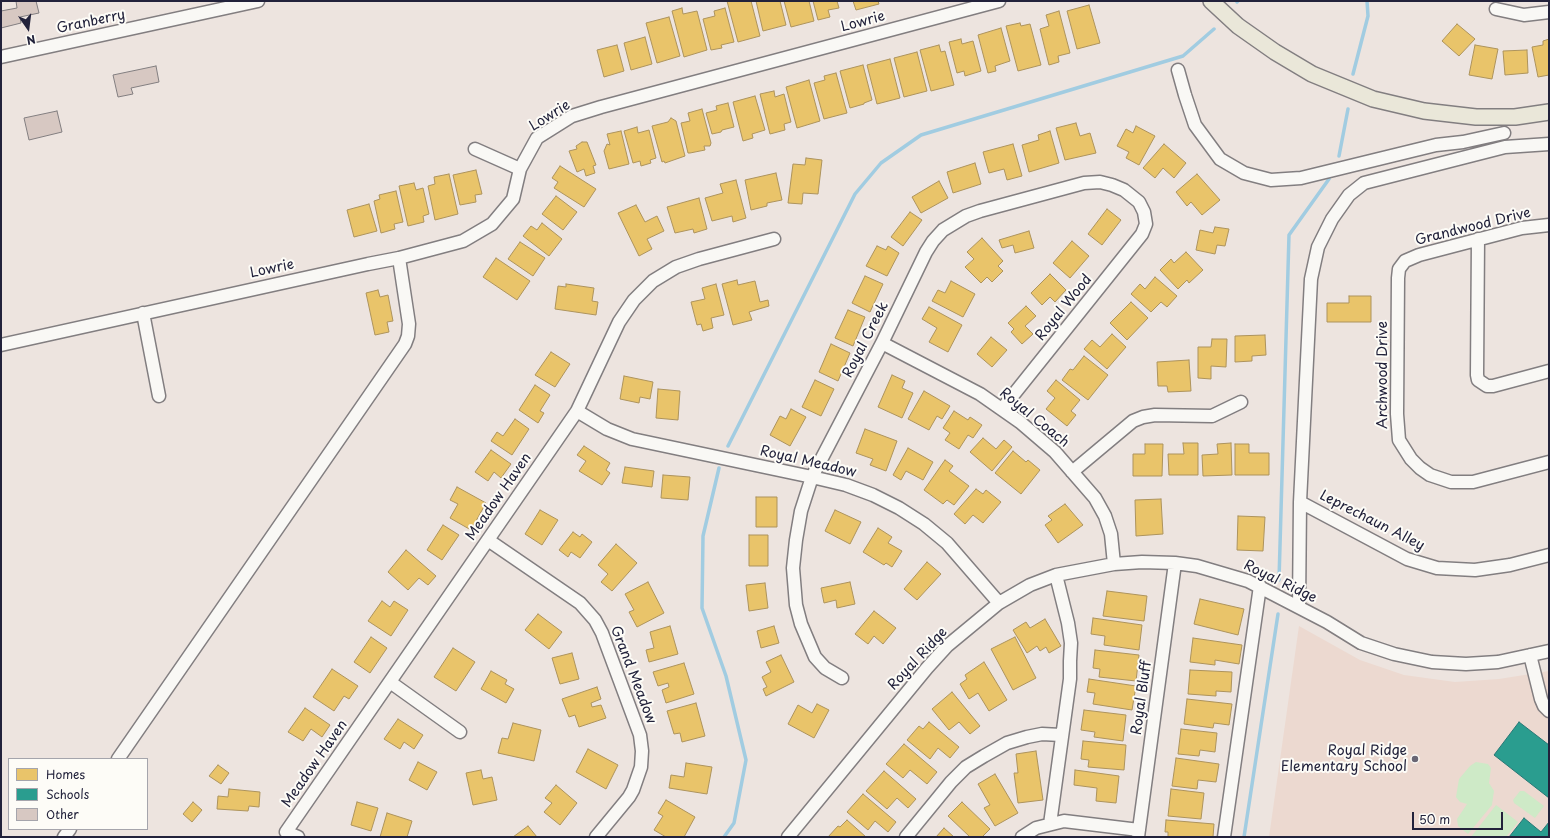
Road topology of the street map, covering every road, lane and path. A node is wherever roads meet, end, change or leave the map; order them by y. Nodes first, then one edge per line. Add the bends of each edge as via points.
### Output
1 (258, 1) edge
2 (999, 1) edge
3 (1211, 1) edge
4 (220, 5) edge
5 (1496, 9) dead end
6 (1549, 12) edge
7 (1, 57) edge
8 (1178, 70) dead end
9 (1549, 112) edge
10 (1503, 117) junction
11 (1504, 133) junction
12 (1549, 144) edge
13 (1505, 147) junction
14 (475, 149) dead end
15 (520, 169) junction
16 (1146, 224) joint
17 (1549, 226) edge
18 (774, 239) dead end
19 (1478, 239) junction
20 (399, 258) junction
21 (1405, 261) joint
22 (143, 313) junction
23 (882, 343) junction
24 (1, 345) edge
25 (1549, 371) edge
26 (159, 396) dead end
27 (1241, 402) dead end
28 (1002, 409) junction
29 (577, 411) junction
30 (1549, 462) edge
31 (1072, 472) junction
32 (812, 476) junction
33 (1300, 502) junction
34 (488, 540) junction
35 (1549, 555) edge
36 (1175, 563) junction
37 (1114, 564) junction
38 (1056, 575) junction
39 (1260, 586) junction
40 (999, 603) junction
41 (1299, 607) junction
42 (1549, 651) edge
43 (1530, 655) junction
44 (842, 678) dead end
45 (390, 682) junction
46 (1549, 711) edge
47 (460, 732) dead end
48 (1061, 734) junction
49 (119, 758) edge
50 (1050, 824) junction
51 (1138, 833) edge
52 (298, 837) edge
53 (596, 837) edge
54 (788, 837) edge
55 (906, 837) edge
56 (1022, 837) edge
57 (1224, 837) edge

1 - 4 street, Granberry
2 - 15 street, Lowrie via 572,116 537,138
3 - 10 main road via 1238,26 1275,52 1312,74 1372,99 1424,111 1476,117
4 - 7 street, Granberry
5 - 6 street via 1524,15
8 - 11 street via 1195,124 1220,159 1244,173 1271,180 1301,178 1436,145
9 - 10 main road
10 - 11 street
11 - 13 street
12 - 13 street
13 - 33 street via 1364,183 1349,195 1332,220 1318,247 1311,280
14 - 15 street
15 - 20 street, Lowrie via 513,199 492,224 463,241
16 - 23 street, Royal Creek via 1144,212 1138,202 1124,190 1100,182 1084,183 966,216 943,230 933,240
16 - 28 street, Royal Wood via 1142,234
17 - 19 street, Grandwood Drive via 1522,228
18 - 29 street, Meadow Haven via 689,262 664,274 643,290 619,322
19 - 21 street, Grandwood Drive
19 - 25 street via 1478,380 1487,386 1493,386
20 - 22 street, Lowrie
20 - 49 street via 409,324 405,344
21 - 30 street, Archwood Drive via 1399,269 1398,278 1397,414 1399,440 1407,453 1430,475 1451,482 1473,482
22 - 24 street, Lowrie
22 - 26 street
23 - 28 street, Royal Coach via 980,394
23 - 32 street, Royal Creek
27 - 31 street via 1212,416 1155,415 1132,421
28 - 31 street, Royal Coach via 1055,452
29 - 32 street, Royal Meadow via 607,429 632,439
29 - 34 street, Meadow Haven
31 - 37 street, Royal Coach via 1095,498 1105,516 1111,534
32 - 40 street, Royal Meadow via 846,484 873,495 924,524 947,543
32 - 44 street, Royal Creek via 801,511 796,540 796,605 815,657 825,668
33 - 35 street, Leprechaun Alley via 1407,559 1437,568 1475,570 1510,565
33 - 41 street
34 - 45 street, Meadow Haven
34 - 53 street, Grand Meadow via 580,603 595,620 640,734 641,767 633,790
36 - 37 street, Royal Ridge
36 - 39 street, Royal Ridge via 1214,570
36 - 51 street, Royal Bluff
37 - 38 street, Royal Ridge
38 - 40 street, Royal Ridge
38 - 48 street via 1068,623 1070,643 1070,679
39 - 41 street, Royal Ridge
39 - 57 street
40 - 54 street, Royal Ridge via 947,646 927,668
41 - 43 street, Royal Ridge via 1361,643 1394,654 1432,662 1472,664 1498,662
42 - 43 street, Royal Ridge
43 - 46 street via 1543,704
45 - 47 street
45 - 52 street, Meadow Haven via 286,832
48 - 50 street
48 - 55 street via 1042,734 1007,743 966,767
50 - 51 street via 1064,820
50 - 56 street via 1036,828

